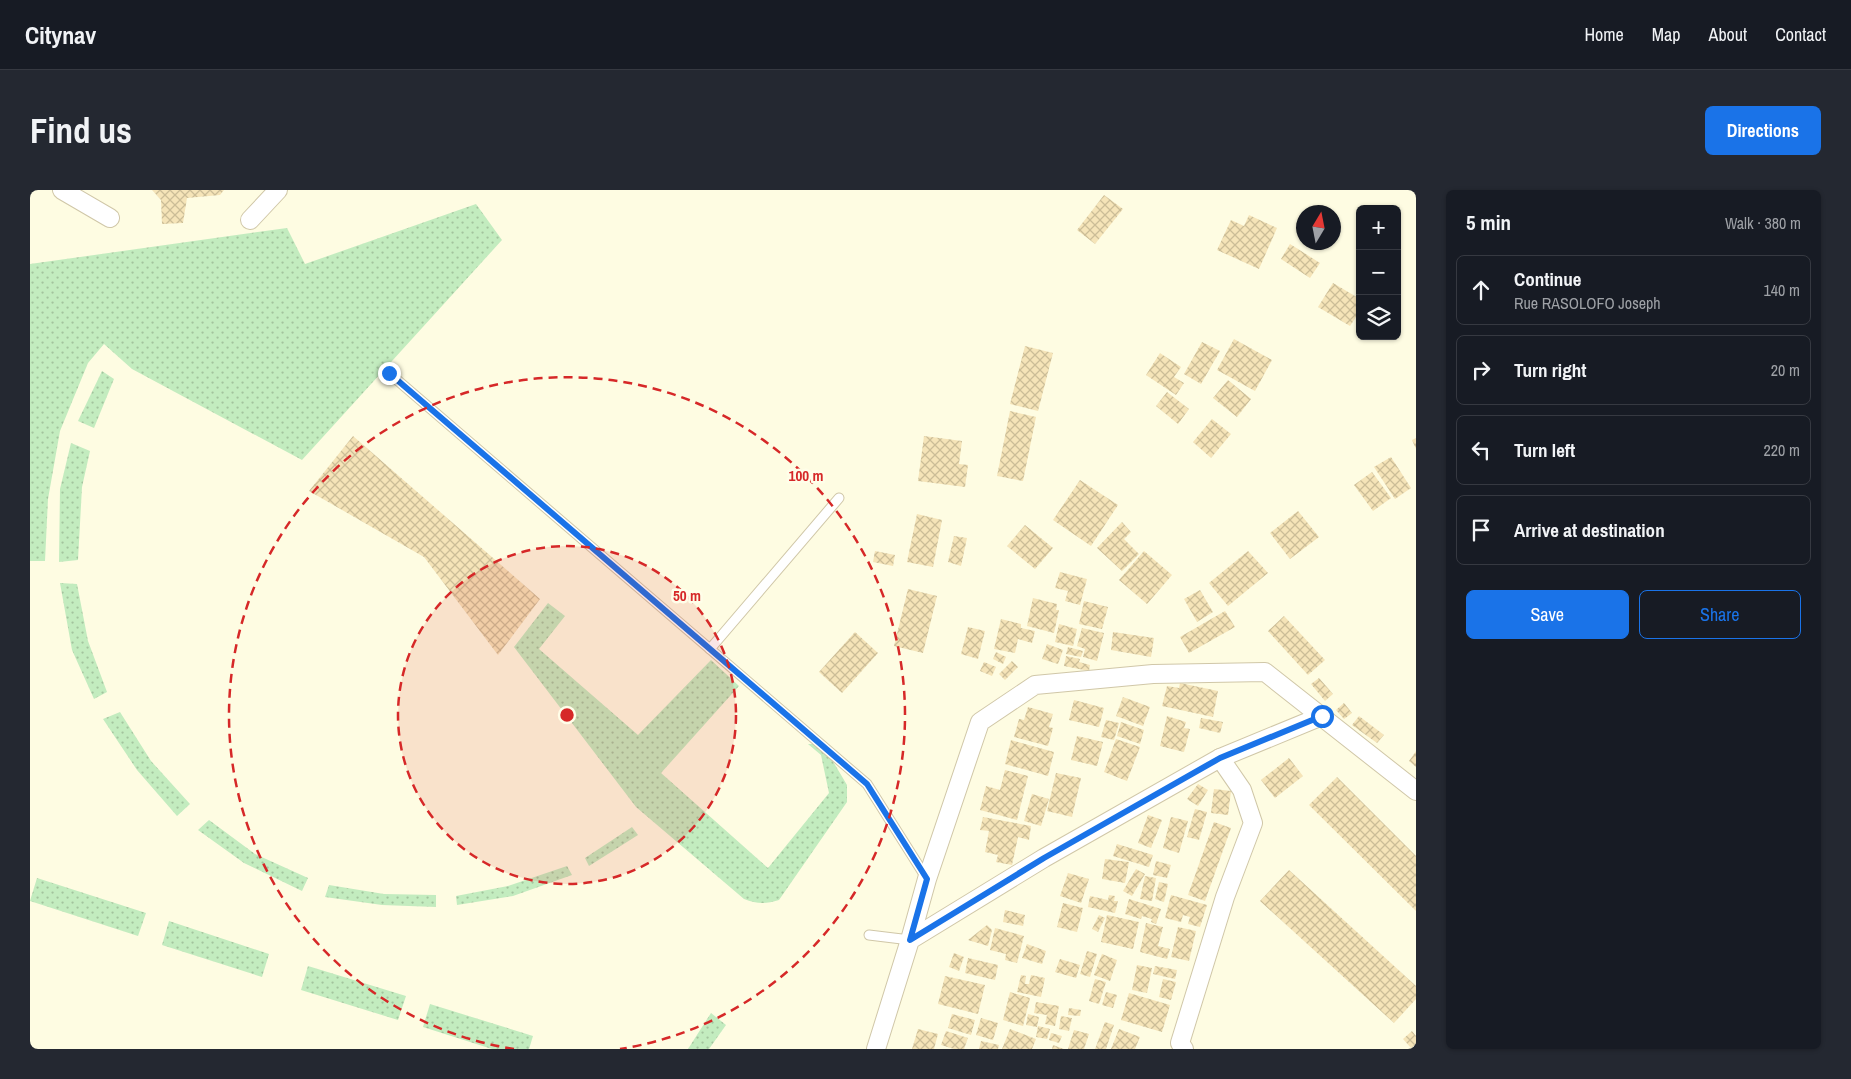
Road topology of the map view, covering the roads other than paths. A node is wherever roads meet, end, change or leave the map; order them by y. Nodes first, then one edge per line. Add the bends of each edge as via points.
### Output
1 (62, 190) edge
2 (278, 190) edge
3 (110, 218) dead end
4 (250, 220) dead end
5 (389, 373) dead end
6 (839, 498) dead end
7 (710, 649) junction
8 (1322, 716) junction
9 (1220, 758) junction
10 (1416, 792) edge
11 (927, 879) junction
12 (869, 934) dead end
13 (910, 940) junction
14 (876, 1049) edge
15 (1184, 1049) edge

1 - 3 street
2 - 4 street
5 - 7 lane
6 - 7 lane
7 - 11 lane via 867,784
8 - 9 street
8 - 10 street
8 - 11 street via 1265,672 1153,674 1035,685 980,722
9 - 13 street via 1044,858
9 - 15 street via 1242,790 1253,823 1225,897 1180,1043
11 - 13 street
12 - 13 lane
13 - 14 street

